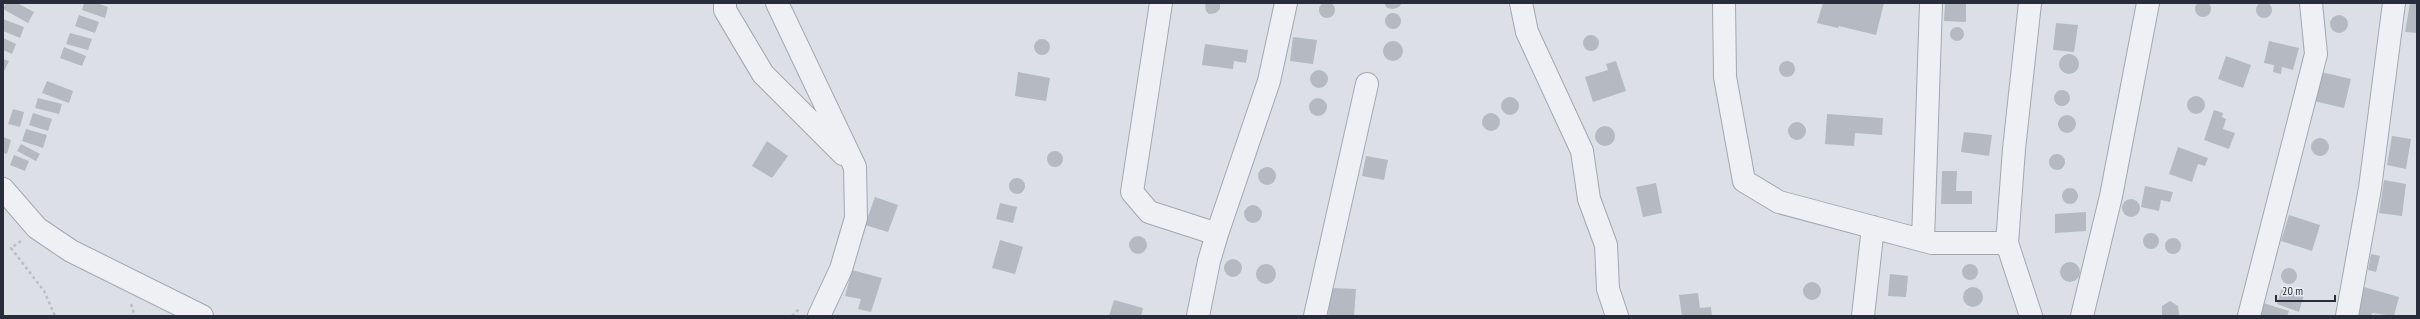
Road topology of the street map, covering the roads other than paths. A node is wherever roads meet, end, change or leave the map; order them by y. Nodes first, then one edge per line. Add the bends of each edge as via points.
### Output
1 (724, 3) edge
2 (777, 3) edge
3 (1160, 3) edge
4 (1286, 3) edge
5 (1521, 3) edge
6 (1724, 3) edge
7 (1931, 3) edge
8 (2030, 3) edge
9 (2148, 3) edge
10 (2311, 3) edge
11 (2394, 3) edge
12 (1366, 84) dead end
13 (855, 167) junction
14 (3, 189) edge
15 (1873, 227) junction
16 (1217, 234) junction
17 (1923, 240) junction
18 (2007, 243) junction
19 (202, 316) edge
20 (820, 316) edge
21 (1198, 316) edge
22 (1315, 316) edge
23 (1617, 316) edge
24 (1863, 316) edge
25 (2031, 316) edge
26 (2082, 316) edge
27 (2249, 316) edge
28 (2347, 316) edge

1 - 13 street via 724,10 763,74
2 - 13 street
3 - 16 street via 1132,192 1149,212
4 - 16 street via 1269,81
5 - 23 street via 1527,32 1582,151 1589,200 1606,245 1608,289
6 - 15 street via 1725,77 1744,181 1779,202
7 - 17 street
8 - 18 street
9 - 26 street via 2111,196
10 - 27 street via 2316,54
11 - 28 street via 2370,188
12 - 22 street
13 - 20 street via 856,218 841,269
14 - 19 street via 37,228 71,251
15 - 17 street
15 - 24 street
16 - 21 street
17 - 18 street via 1932,243
18 - 25 street

